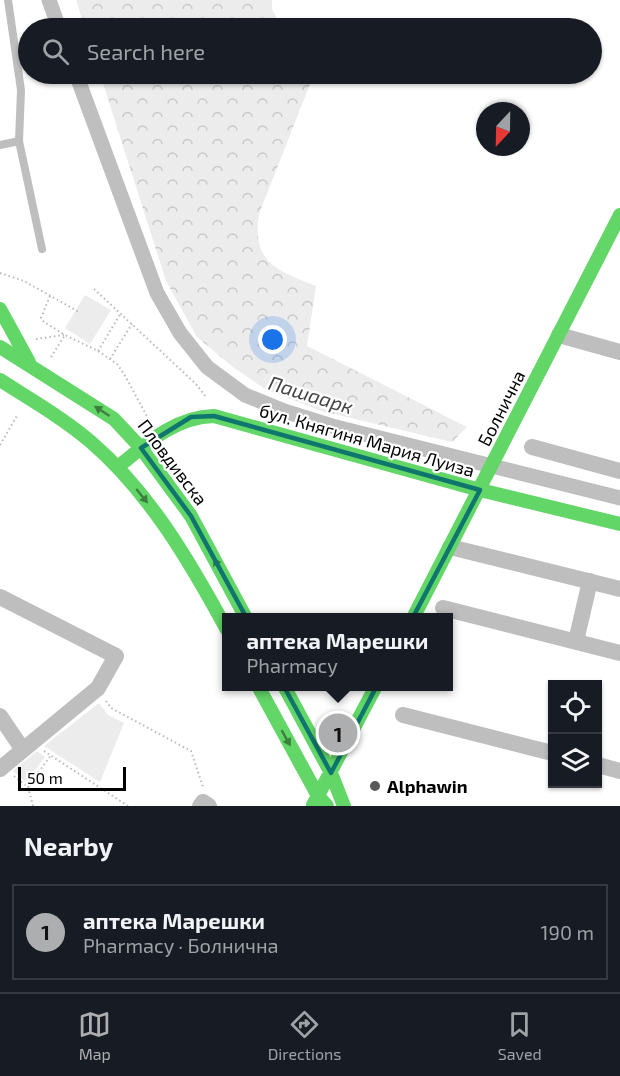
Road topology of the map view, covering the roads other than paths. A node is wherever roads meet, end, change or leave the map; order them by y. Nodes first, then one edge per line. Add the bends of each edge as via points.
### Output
1 (8, 0) edge
2 (18, 69) edge
3 (20, 84) edge
4 (19, 141) junction
5 (0, 145) edge
6 (620, 215) edge
7 (42, 249) dead end
8 (0, 309) edge
9 (559, 335) junction
10 (0, 347) edge
11 (620, 352) edge
12 (32, 366) junction
13 (0, 380) edge
14 (532, 447) dead end
15 (141, 448) junction
16 (118, 467) junction
17 (620, 471) edge
18 (480, 490) junction
19 (620, 524) edge
20 (450, 547) junction
21 (590, 581) junction
22 (620, 589) edge
23 (0, 597) edge
24 (443, 608) dead end
25 (243, 613) edge
26 (416, 613) edge
27 (222, 621) edge
28 (576, 641) junction
29 (620, 653) edge
30 (260, 691) edge
31 (286, 691) edge
32 (374, 691) edge
33 (403, 715) dead end
34 (0, 716) edge
35 (346, 744) junction
36 (27, 746) junction
37 (548, 752) edge
38 (602, 766) edge
39 (1, 768) edge
40 (620, 771) edge
41 (331, 773) junction
42 (319, 803) edge
43 (341, 803) edge

1 - 2 lane
3 - 4 lane
4 - 5 lane
4 - 7 lane
6 - 9 street, Болнична
8 - 12 street
9 - 11 street
9 - 18 street, Болнична
10 - 12 street, Пловдивска
15 -> 12 street, Пловдивска via 114,419
13 - 16 street via 69,424
14 - 17 street
15 - 16 street, бул. Княгиня Мария Луиза
15 - 18 street, бул. Княгиня Мария Луиза via 202,414
25 -> 15 street, Пловдивска via 190,516
16 -> 27 street via 177,542
18 - 19 street, бул. Княгиня Мария Луиза
18 - 20 street, Болнична
20 - 21 street
20 - 26 street, Болнична
21 - 22 street
21 - 28 street
23 - 36 street via 116,656 98,688
24 - 28 street
28 - 29 street
30 -> 42 street
31 - 41 street
32 - 35 street
33 - 37 street
34 - 36 street
35 - 41 street
35 - 43 street
36 - 39 street
38 - 40 street
41 - 42 street
41 - 43 street

